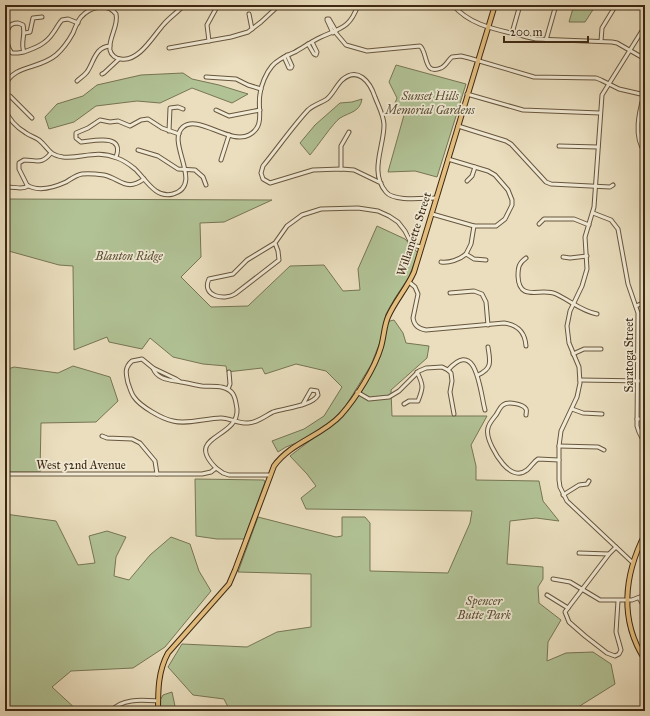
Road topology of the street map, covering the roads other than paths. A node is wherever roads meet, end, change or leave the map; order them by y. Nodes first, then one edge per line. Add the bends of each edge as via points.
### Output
1 (184, 5) edge
2 (218, 5) edge
3 (277, 5) edge
4 (358, 5) edge
5 (453, 5) edge
6 (495, 5) edge
7 (520, 5) edge
8 (556, 5) edge
9 (616, 5) edge
10 (104, 6) edge
11 (249, 14) dead end
12 (42, 17) dead end
13 (78, 23) junction
14 (488, 26) junction
15 (645, 26) edge
16 (252, 29) junction
17 (335, 32) junction
18 (25, 33) junction
19 (512, 33) junction
20 (546, 40) junction
21 (209, 41) junction
22 (601, 41) junction
23 (110, 46) junction
24 (169, 48) dead end
25 (630, 51) junction
26 (24, 52) junction
27 (120, 59) junction
28 (645, 59) edge
29 (478, 60) junction
30 (102, 74) dead end
31 (206, 76) dead end
32 (77, 81) dead end
33 (608, 84) junction
34 (5, 85) edge
35 (261, 89) junction
36 (5, 94) edge
37 (468, 94) junction
38 (644, 95) edge
39 (5, 109) edge
40 (183, 109) dead end
41 (216, 110) dead end
42 (260, 110) junction
43 (600, 113) junction
44 (32, 118) dead end
45 (458, 126) junction
46 (169, 131) junction
47 (349, 132) dead end
48 (179, 134) junction
49 (229, 135) junction
50 (559, 146) dead end
51 (598, 147) junction
52 (138, 150) dead end
53 (645, 152) edge
54 (51, 153) junction
55 (116, 157) junction
56 (448, 159) junction
57 (221, 160) dead end
58 (475, 167) junction
59 (341, 169) junction
60 (185, 170) junction
61 (379, 174) junction
62 (144, 179) junction
63 (373, 179) junction
64 (467, 181) dead end
65 (381, 183) junction
66 (206, 185) dead end
67 (613, 185) dead end
68 (28, 186) junction
69 (596, 186) junction
70 (5, 188) edge
71 (436, 198) junction
72 (593, 213) junction
73 (432, 214) junction
74 (539, 224) dead end
75 (589, 225) junction
76 (474, 226) junction
77 (275, 243) junction
78 (421, 247) junction
79 (466, 254) junction
80 (587, 256) junction
81 (563, 257) dead end
82 (526, 258) dead end
83 (486, 260) dead end
84 (440, 262) dead end
85 (409, 282) junction
86 (450, 293) dead end
87 (645, 302) edge
88 (573, 304) junction
89 (636, 306) junction
90 (598, 314) dead end
91 (488, 324) junction
92 (526, 346) dead end
93 (488, 347) dead end
94 (601, 349) dead end
95 (573, 354) junction
96 (448, 370) junction
97 (229, 372) dead end
98 (417, 372) junction
99 (478, 375) junction
100 (580, 380) junction
101 (645, 381) edge
102 (638, 382) junction
103 (228, 389) junction
104 (357, 392) junction
105 (303, 404) junction
106 (404, 404) dead end
107 (572, 409) junction
108 (485, 410) dead end
109 (454, 414) dead end
110 (602, 414) dead end
111 (526, 415) dead end
112 (637, 419) junction
113 (645, 419) edge
114 (234, 421) junction
115 (102, 436) dead end
116 (645, 444) edge
117 (559, 446) junction
118 (604, 450) dead end
119 (559, 460) junction
120 (216, 468) junction
121 (5, 474) edge
122 (157, 474) junction
123 (270, 475) junction
124 (589, 481) dead end
125 (563, 494) junction
126 (645, 534) edge
127 (640, 545) junction
128 (616, 547) junction
129 (645, 547) edge
130 (579, 553) dead end
131 (609, 554) junction
132 (632, 563) junction
133 (553, 579) dead end
134 (582, 589) junction
135 (546, 595) dead end
136 (645, 595) edge
137 (639, 598) junction
138 (627, 600) junction
139 (618, 601) junction
140 (568, 608) junction
141 (645, 608) edge
142 (645, 660) edge
143 (158, 701) junction
144 (111, 711) edge
145 (158, 711) edge

1 - 27 street via 170,17 141,52 130,59
2 - 21 street via 207,25
3 - 16 street via 271,14
4 - 17 street via 350,21
5 - 14 street via 467,18
6 - 14 main road, Willamette Street
7 - 19 street
8 - 20 street
9 - 22 street via 602,28
10 - 13 street via 88,11
10 - 23 street via 111,9 116,16
11 - 16 street
12 - 18 street via 33,18 30,32
13 - 26 street via 68,19 62,20 47,41
13 - 34 street via 68,42 56,54 39,65 16,72
14 - 19 street
14 - 29 main road, Willamette Street
15 - 25 street
16 - 21 street via 238,35
17 - 29 street via 346,45 367,51 420,46 424,50 426,63 434,69 443,67 454,57
17 - 35 street via 285,56 272,66
18 - 26 street via 22,43
18 - 26 street via 20,23 12,24 8,30 9,51 16,54
19 - 20 street via 536,40
20 - 22 street
21 - 24 street
22 - 25 street via 617,43
23 - 27 street via 112,54
23 - 32 street via 98,50 87,72
25 - 28 street
25 - 33 street
27 - 30 street
29 - 33 street via 528,76 596,78
29 - 37 main road, Willamette Street
31 - 35 street via 219,79 234,78
33 - 38 street
33 - 43 street via 602,95
35 - 42 street
36 - 44 street
37 - 43 street via 523,110
37 - 45 main road, Willamette Street
38 - 53 street via 638,135 640,146
39 - 54 street via 12,123 39,140
40 - 46 street via 170,108
41 - 42 street via 231,116
42 - 49 street via 260,121 254,132 248,136
43 - 51 street
45 - 56 main road, Willamette Street
45 - 69 street via 511,144 546,182
46 - 48 street
46 - 55 street via 151,120 144,119 132,126 100,120 76,133 76,138 80,142 112,142 118,150
47 - 59 street via 341,146
48 - 49 street via 184,126 197,124
48 - 60 street
49 - 57 street
50 - 51 street
51 - 69 street
52 - 60 street via 158,156 176,168
54 - 55 street via 63,157 106,154
54 - 68 street via 42,162 24,160 19,163 19,169
55 - 62 street via 133,167
56 - 58 street
56 - 71 main road, Willamette Street
58 - 64 street
58 - 76 street via 495,175 508,190 512,200 510,209 501,223 496,226
59 - 61 street via 311,170 272,183 264,181 261,173 263,166 309,109 326,99 343,80 357,76 366,79 372,89 384,124 378,160
59 - 63 street via 354,170
60 - 62 street via 183,186 171,194 160,193
60 - 66 street via 196,170
61 - 63 street via 379,180
61 - 65 street
62 - 68 street via 134,185 128,185 105,176 86,174 50,187
63 - 65 street
65 - 71 street via 386,192 395,198
67 - 69 street
68 - 70 street
69 - 72 street
71 - 73 main road, Willamette Street
72 - 75 street
72 - 89 street, Saratoga Street via 611,220 618,229 628,284
73 - 76 street
73 - 78 main road, Willamette Street
74 - 75 street via 544,219 572,219
75 - 80 street via 585,237
76 - 79 street via 471,244
77 - 77 street via 248,259 233,274 208,280 213,295 224,298 234,295 279,260
77 - 78 street via 287,226 309,212 326,208 358,208 378,211 394,219 405,231 412,245
78 - 85 main road, Willamette Street
79 - 83 street via 474,259
79 - 84 street via 448,262
80 - 81 street
80 - 88 street via 585,278
82 - 88 street via 518,268 518,282 522,289 529,292 553,293
85 - 91 street via 418,294 413,318 418,327 426,330
85 - 104 main road, Willamette Street via 392,308 377,357
86 - 91 street via 480,293 486,300
87 - 89 street
88 - 90 street
88 - 95 street via 567,326
89 - 102 street, Saratoga Street via 639,321
91 - 92 street via 504,323 517,326 524,335
93 - 99 street via 489,366 485,372
94 - 95 street via 584,349
95 - 100 street
96 - 98 street via 438,367
96 - 99 street via 457,361 465,360 473,365
96 - 109 street via 451,373 450,392
97 - 103 street
98 - 104 street via 390,397 369,399
98 - 106 street via 422,383 418,401
99 - 108 street
100 - 102 street
100 - 107 street
101 - 102 street
102 - 112 street, Saratoga Street
103 - 114 street via 235,400 237,414
103 - 114 street via 179,381 143,360 137,359 126,369 126,377 134,398 162,417 183,422 223,418
104 - 123 main road, Willamette Street via 336,420 286,452
105 - 105 street via 316,399 317,392 311,390
105 - 114 street via 273,412 250,423
107 - 110 street via 587,414
107 - 117 street via 561,431
111 - 119 street via 524,407 513,403 505,404 488,426 488,435 499,459 506,468 518,473 523,472 538,459
112 - 113 street
112 - 116 street, Saratoga Street via 639,432
114 - 120 street via 208,444 206,455
115 - 122 street via 132,439 140,443 155,460
117 - 118 street via 598,447
117 - 119 street
119 - 125 street via 559,480
120 - 122 street, West 52nd Avenue via 205,474
120 - 123 street via 232,475
121 - 122 street, West 52nd Avenue
123 - 143 main road, Willamette Street via 229,584 162,663
124 - 125 street
125 - 128 street via 577,512
126 - 127 main road
127 - 129 street
127 - 132 main road
128 - 131 street
128 - 132 street
130 - 131 street
131 - 134 street
132 - 138 main road
133 - 134 street via 570,582
134 - 139 street via 600,600
134 - 140 street
135 - 140 street
136 - 137 street
137 - 138 street
137 - 141 street
138 - 139 street
138 - 142 main road via 630,626
139 - 140 street via 616,632 621,650 615,656 607,653 569,622 565,612
143 - 144 street via 125,702 115,706
143 - 145 main road, Willamette Street

